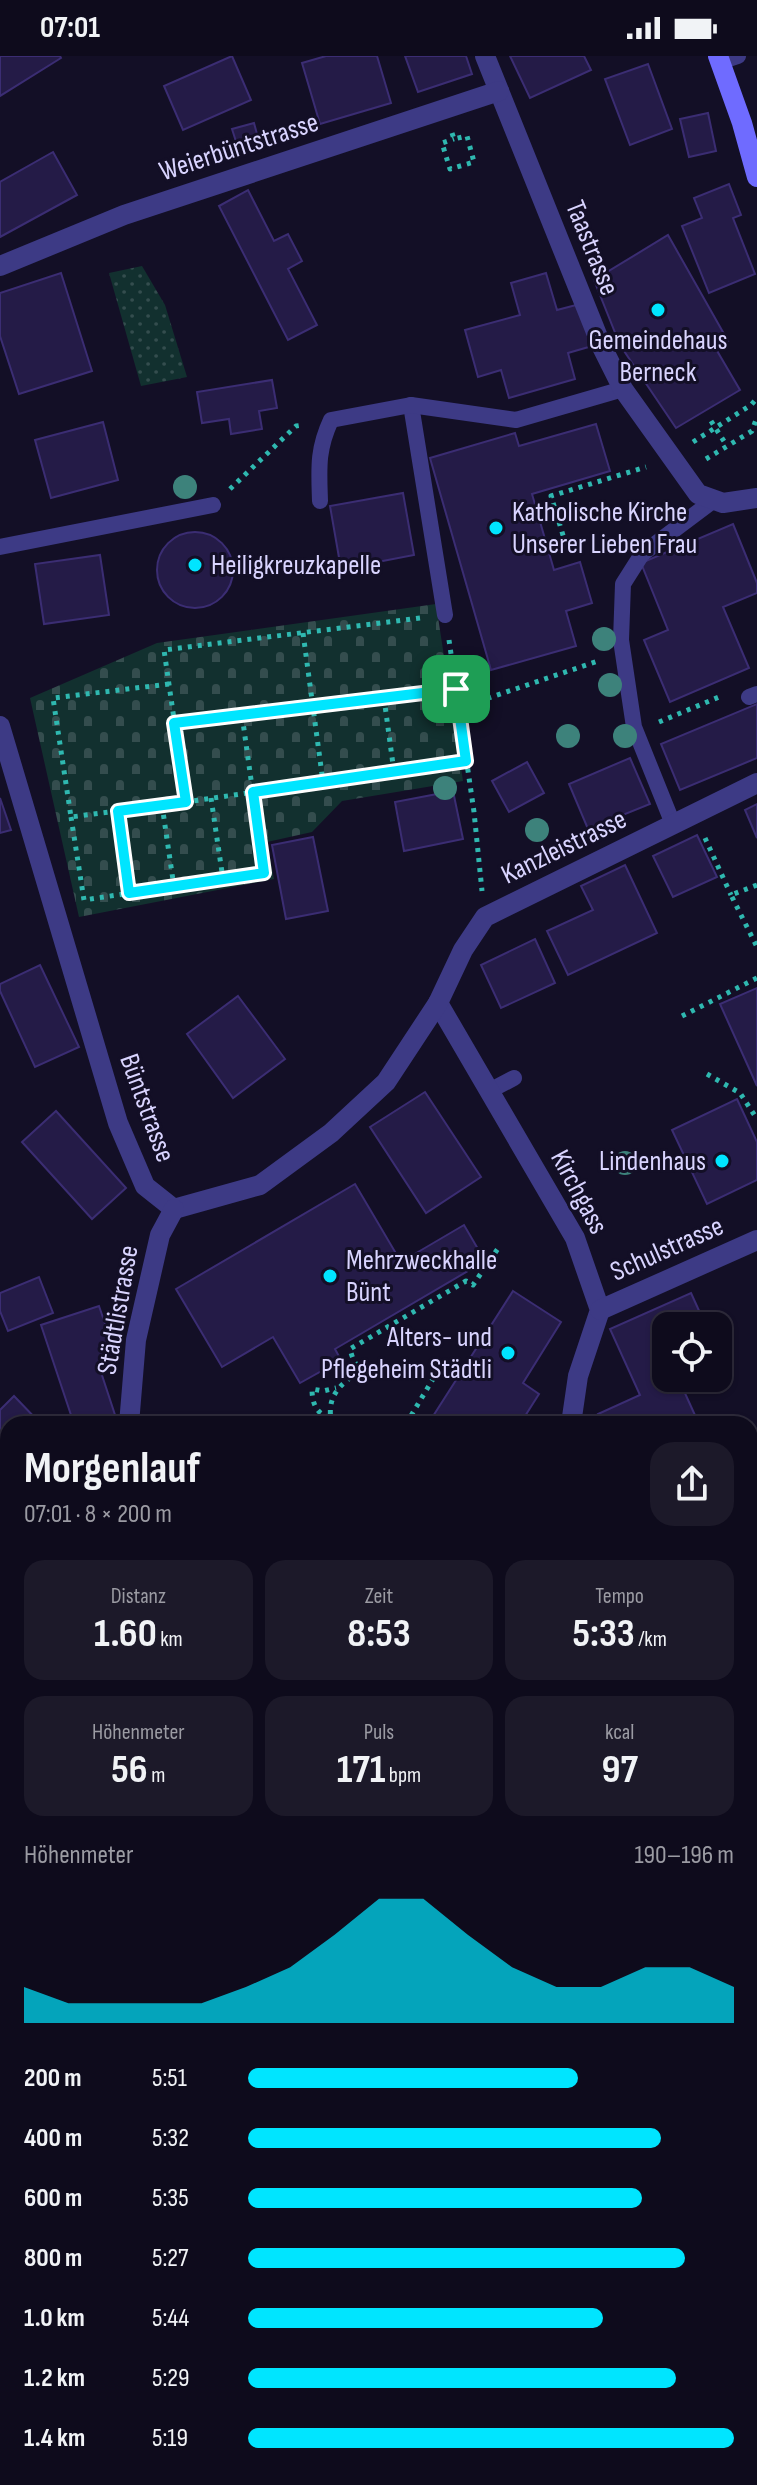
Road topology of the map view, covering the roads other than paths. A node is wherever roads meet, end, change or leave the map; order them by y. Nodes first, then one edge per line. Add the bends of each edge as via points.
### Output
1 (485, 56) edge
2 (725, 58) edge
3 (499, 91) junction
4 (757, 177) edge
5 (0, 266) edge
6 (623, 389) junction
7 (411, 405) junction
8 (757, 498) edge
9 (714, 500) junction
10 (320, 501) dead end
11 (213, 505) road end
12 (0, 547) edge
13 (445, 615) road end
14 (0, 726) edge
15 (757, 783) edge
16 (673, 824) junction
17 (438, 1003) junction
18 (514, 1078) dead end
19 (491, 1090) junction
20 (174, 1209) junction
21 (757, 1240) edge
22 (600, 1310) junction
23 (130, 1416) edge
24 (572, 1416) edge

1 - 3 street, Taastrasse
2 - 4 main road
3 - 5 street, Weierbüntstrasse via 124,215
3 - 6 street, Taastrasse
6 - 7 lane via 516,420
6 - 9 street, Taastrasse via 698,494
7 - 10 lane via 331,420 321,440
7 - 13 lane
8 - 9 street
9 - 16 lane via 642,554 623,584 621,640 636,732
11 - 12 lane
14 - 20 street, Büntstrasse via 118,1123 145,1186
15 - 16 street, Kanzleistrasse
16 - 17 street, Kanzleistrasse via 485,917
17 - 19 street, Kirchgass
17 - 20 street via 386,1082 331,1133 260,1185
18 - 19 lane
19 - 22 street, Kirchgass via 575,1238
20 - 23 street, Städtlistrasse via 160,1235 136,1340
21 - 22 street, Schulstrasse
22 - 24 street via 578,1376

